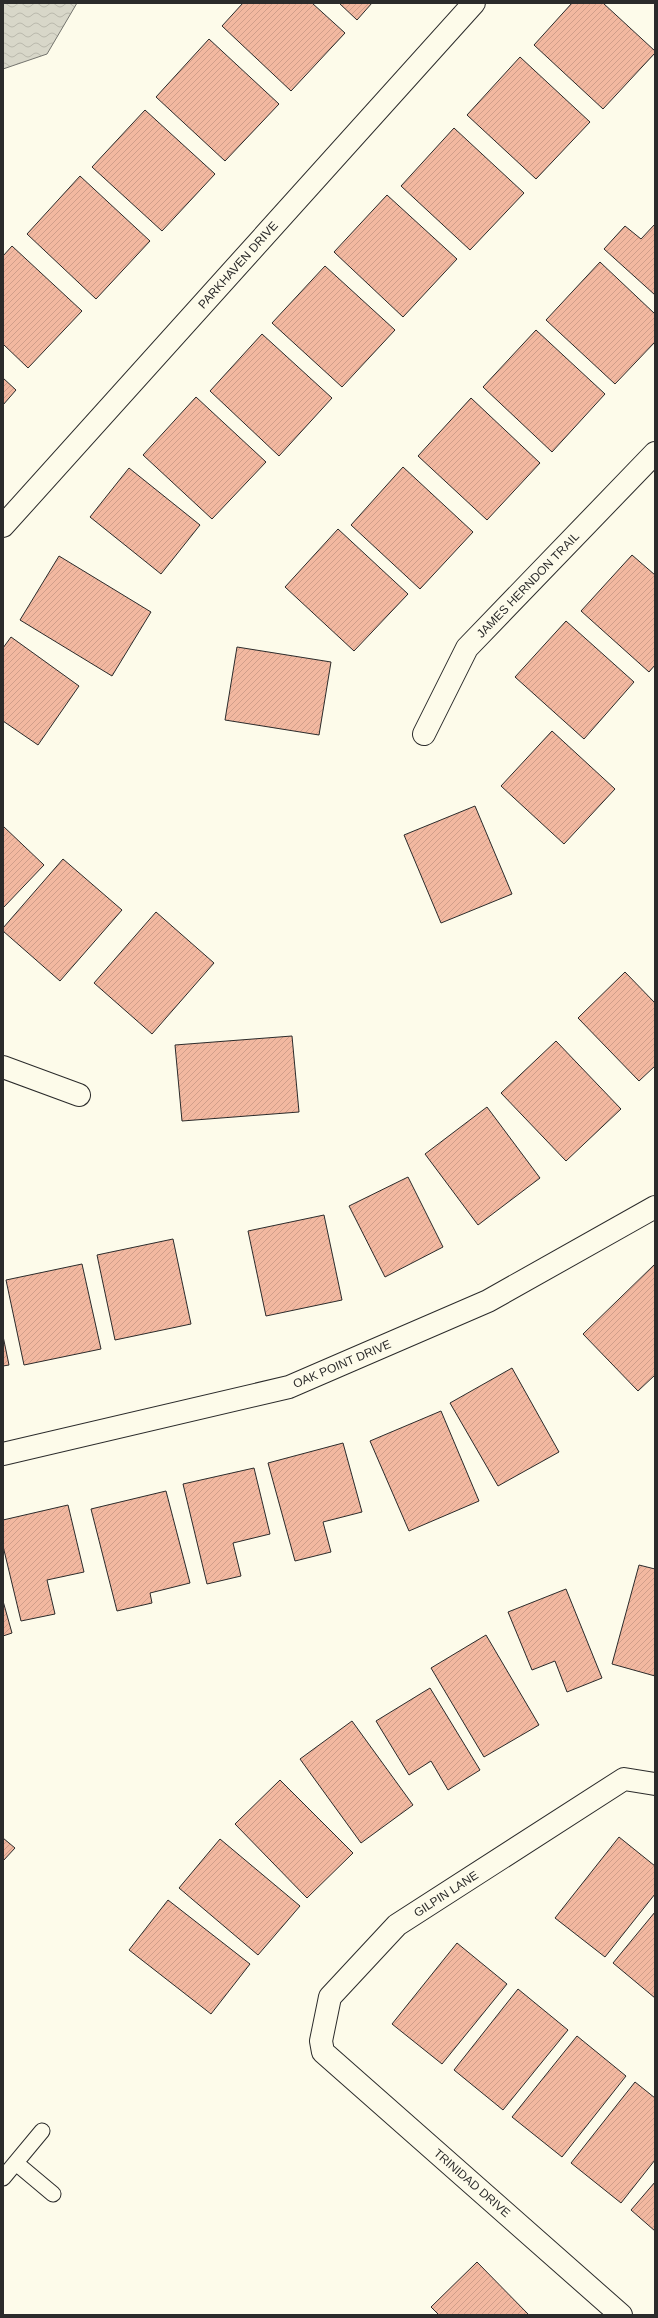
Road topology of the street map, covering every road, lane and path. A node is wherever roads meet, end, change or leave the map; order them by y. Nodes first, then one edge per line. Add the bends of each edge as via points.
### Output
1 (474, 3) edge
2 (655, 452) edge
3 (3, 526) edge
4 (424, 734) dead end
5 (3, 1067) edge
6 (79, 1095) dead end
7 (655, 1207) edge
8 (3, 1454) edge
9 (655, 1784) edge
10 (323, 2052) joint
11 (42, 2131) dead end
12 (16, 2163) junction
13 (3, 2178) edge
14 (53, 2194) dead end
15 (621, 2315) edge

1 - 3 street, PARKHAVEN DRIVE
2 - 4 street, JAMES HERNDON TRAIL via 467,648
5 - 6 street
7 - 8 street, OAK POINT DRIVE via 488,1301 289,1387
9 - 10 street, GILPIN LANE via 624,1779 397,1925 330,1997 321,2041
10 - 15 street, TRINIDAD DRIVE
11 - 12 lane
12 - 13 lane
12 - 14 lane

